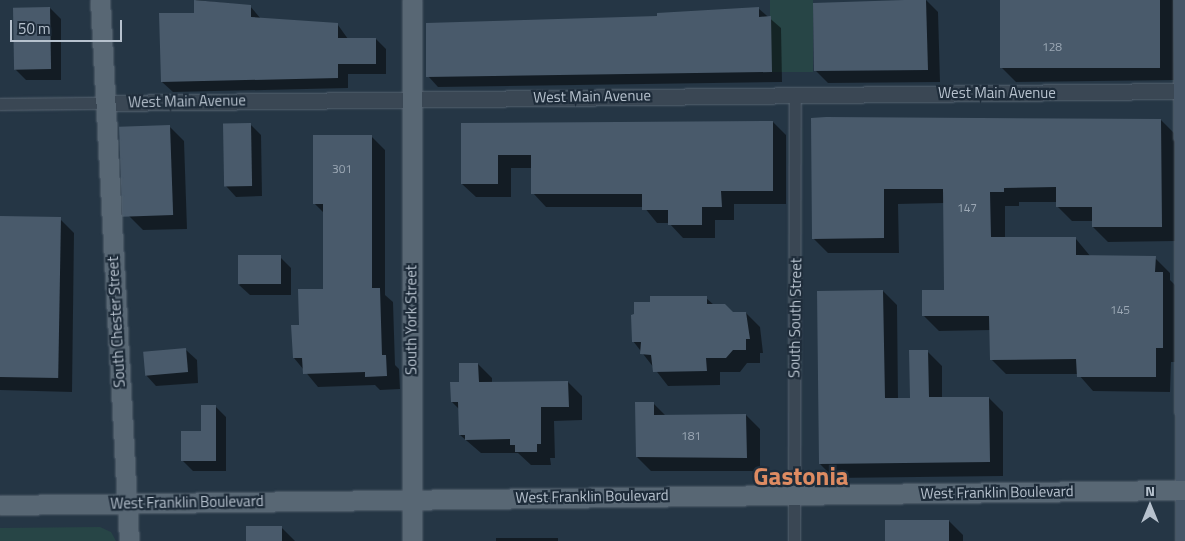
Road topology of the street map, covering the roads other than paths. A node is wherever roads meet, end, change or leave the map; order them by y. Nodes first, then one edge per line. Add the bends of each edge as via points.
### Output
1 (100, 0) edge
2 (412, 0) edge
3 (1182, 0) edge
4 (1184, 91) edge
5 (794, 94) junction
6 (411, 98) junction
7 (103, 102) junction
8 (0, 104) edge
9 (1184, 490) edge
10 (795, 494) junction
11 (412, 498) junction
12 (127, 503) junction
13 (0, 505) edge
14 (128, 541) edge
15 (412, 541) edge
16 (794, 541) edge
17 (1184, 541) edge

1 - 7 main road, South Chester Street
2 - 6 main road, South York Street
3 - 4 main road
4 - 5 street, West Main Avenue
4 - 9 main road
5 - 6 street, West Main Avenue
5 - 10 street, South South Street
6 - 7 street, West Main Avenue
6 - 11 main road, South York Street
7 - 8 street, West Main Avenue
7 - 12 main road, South Chester Street
9 - 10 main road, West Franklin Boulevard
9 - 17 main road
10 - 11 main road, West Franklin Boulevard
10 - 16 street, South South Street
11 - 12 main road, West Franklin Boulevard
11 - 15 main road, South York Street
12 - 13 main road, West Franklin Boulevard
12 - 14 main road, South Chester Street

